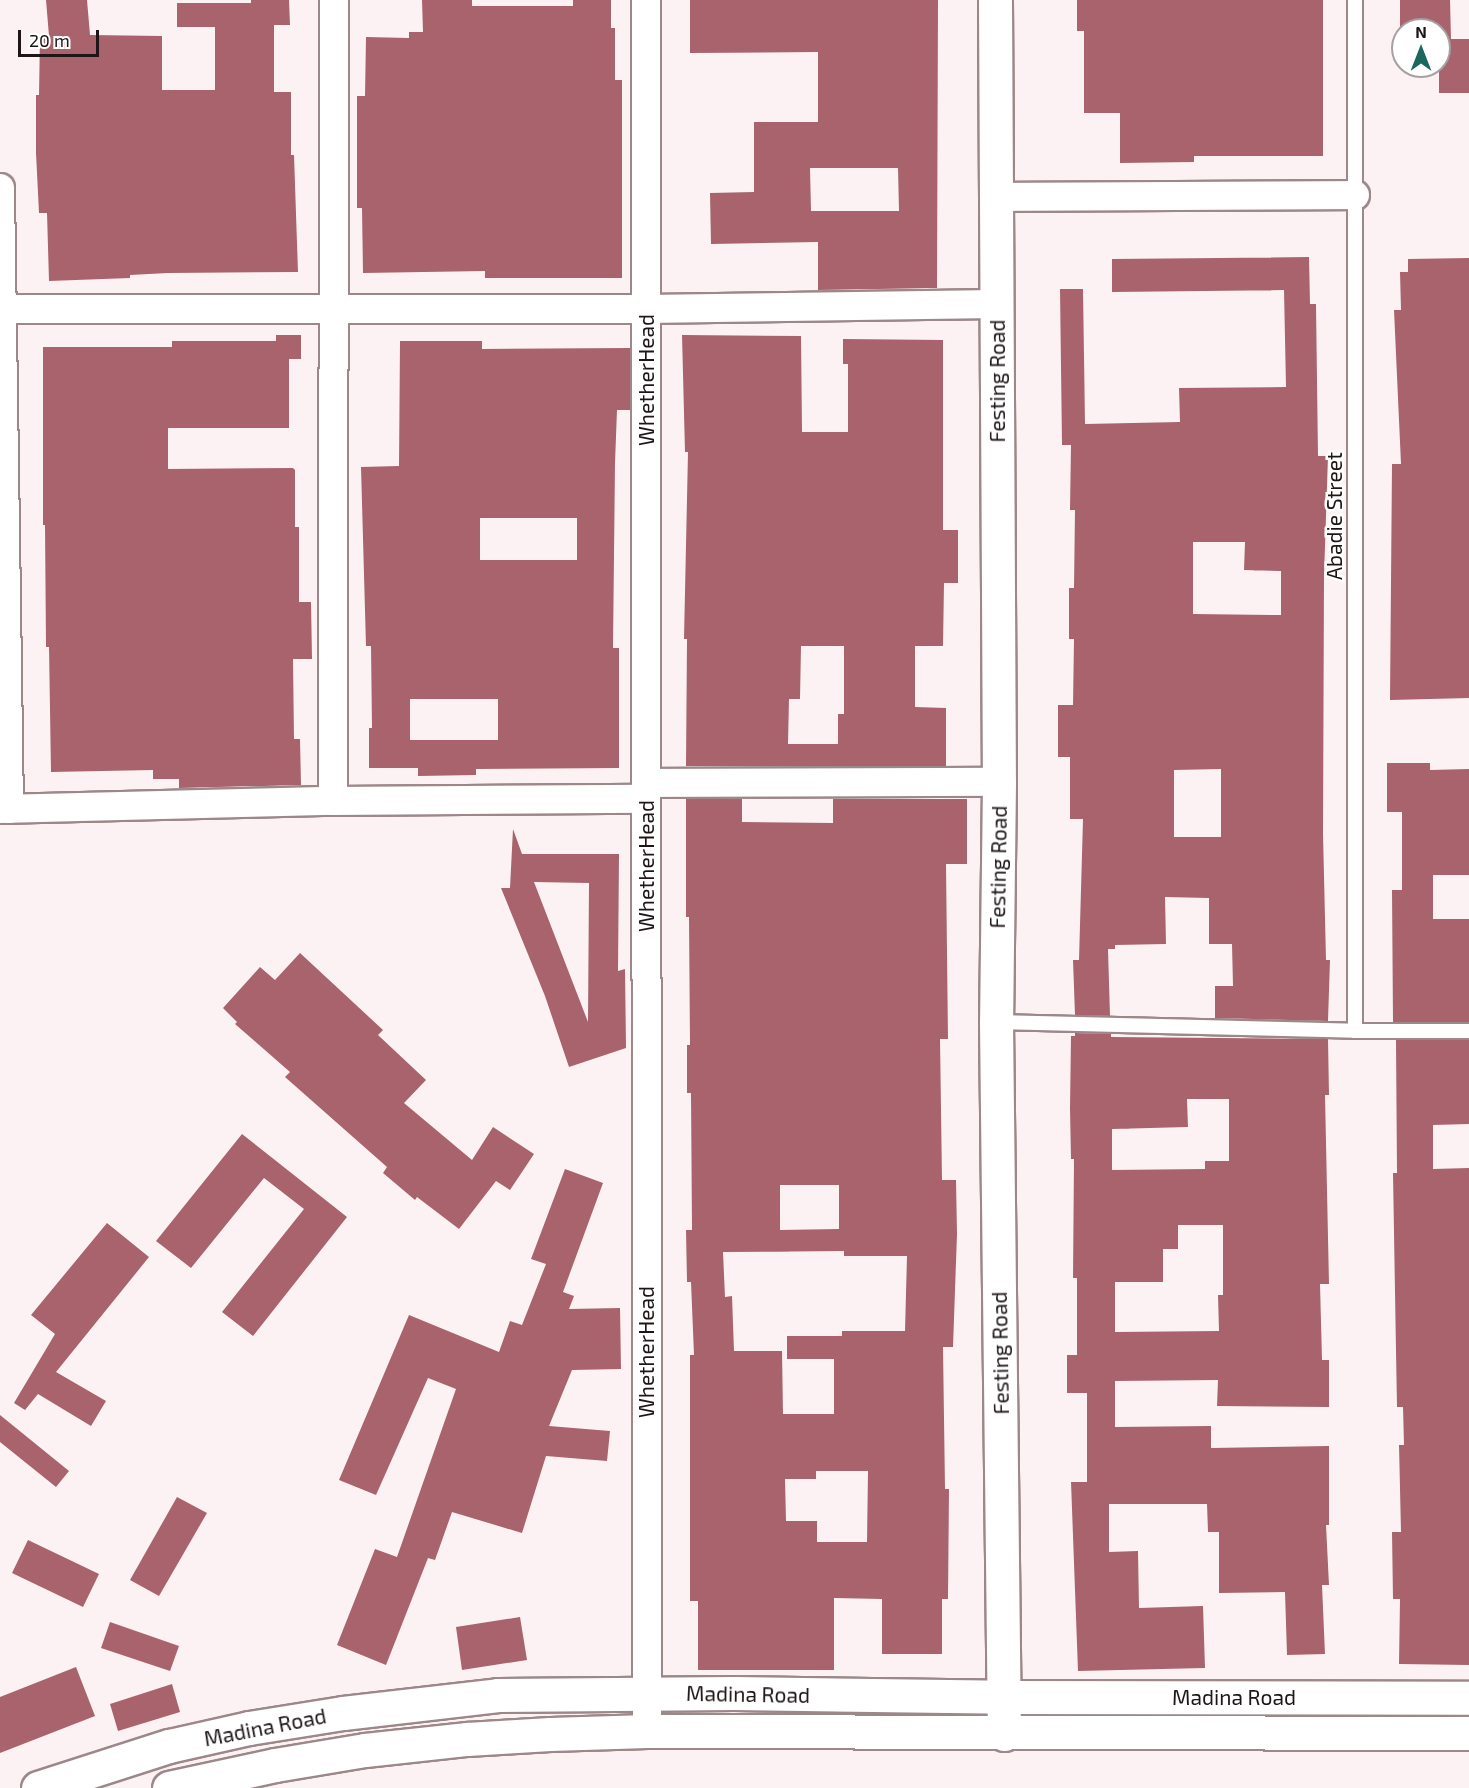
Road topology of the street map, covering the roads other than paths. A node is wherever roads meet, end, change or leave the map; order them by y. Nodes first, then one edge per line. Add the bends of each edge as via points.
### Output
1 (334, 0) edge
2 (646, 0) edge
3 (995, 0) edge
4 (1354, 0) edge
5 (0, 188) edge
6 (1355, 195) junction
7 (996, 197) junction
8 (996, 304) junction
9 (335, 308) junction
10 (1, 309) edge
11 (646, 309) junction
12 (999, 782) junction
13 (646, 791) junction
14 (333, 801) junction
15 (4, 809) edge
16 (996, 1022) junction
17 (1355, 1031) junction
18 (1469, 1031) edge
19 (646, 1694) junction
20 (1004, 1697) junction
21 (1362, 1698) junction
22 (1469, 1698) edge
23 (647, 1731) junction
24 (1362, 1732) junction
25 (1469, 1733) edge
26 (1004, 1734) junction
27 (38, 1788) edge
28 (170, 1788) edge

1 - 9 street
2 - 11 street, WhetherHead
3 - 7 main road, Festing Road
4 - 6 lane, Abadie Street
5 - 10 street
6 - 7 street
6 - 17 lane, Abadie Street
7 - 8 main road, Festing Road
8 - 11 street
8 - 12 main road, Festing Road
9 - 10 street
9 - 11 street
9 - 14 street
10 - 15 street
11 - 13 street, WhetherHead
12 - 13 street
12 - 16 main road, Festing Road
13 - 14 street
13 - 19 street, WhetherHead
14 - 15 street
16 - 17 lane
16 - 20 main road, Festing Road
17 - 18 lane
19 - 20 main road, Madina Road
19 - 23 street, WhetherHead
19 - 27 main road, Madina Road via 498,1695 342,1713 169,1746
20 - 21 main road, Madina Road
20 - 26 main road, Festing Road
21 - 22 main road, Madina Road
21 - 24 street
23 - 26 main road, Madina Road
23 - 28 main road, Madina Road via 467,1739 365,1750
24 - 25 main road, Madina Road
24 - 26 main road, Madina Road

